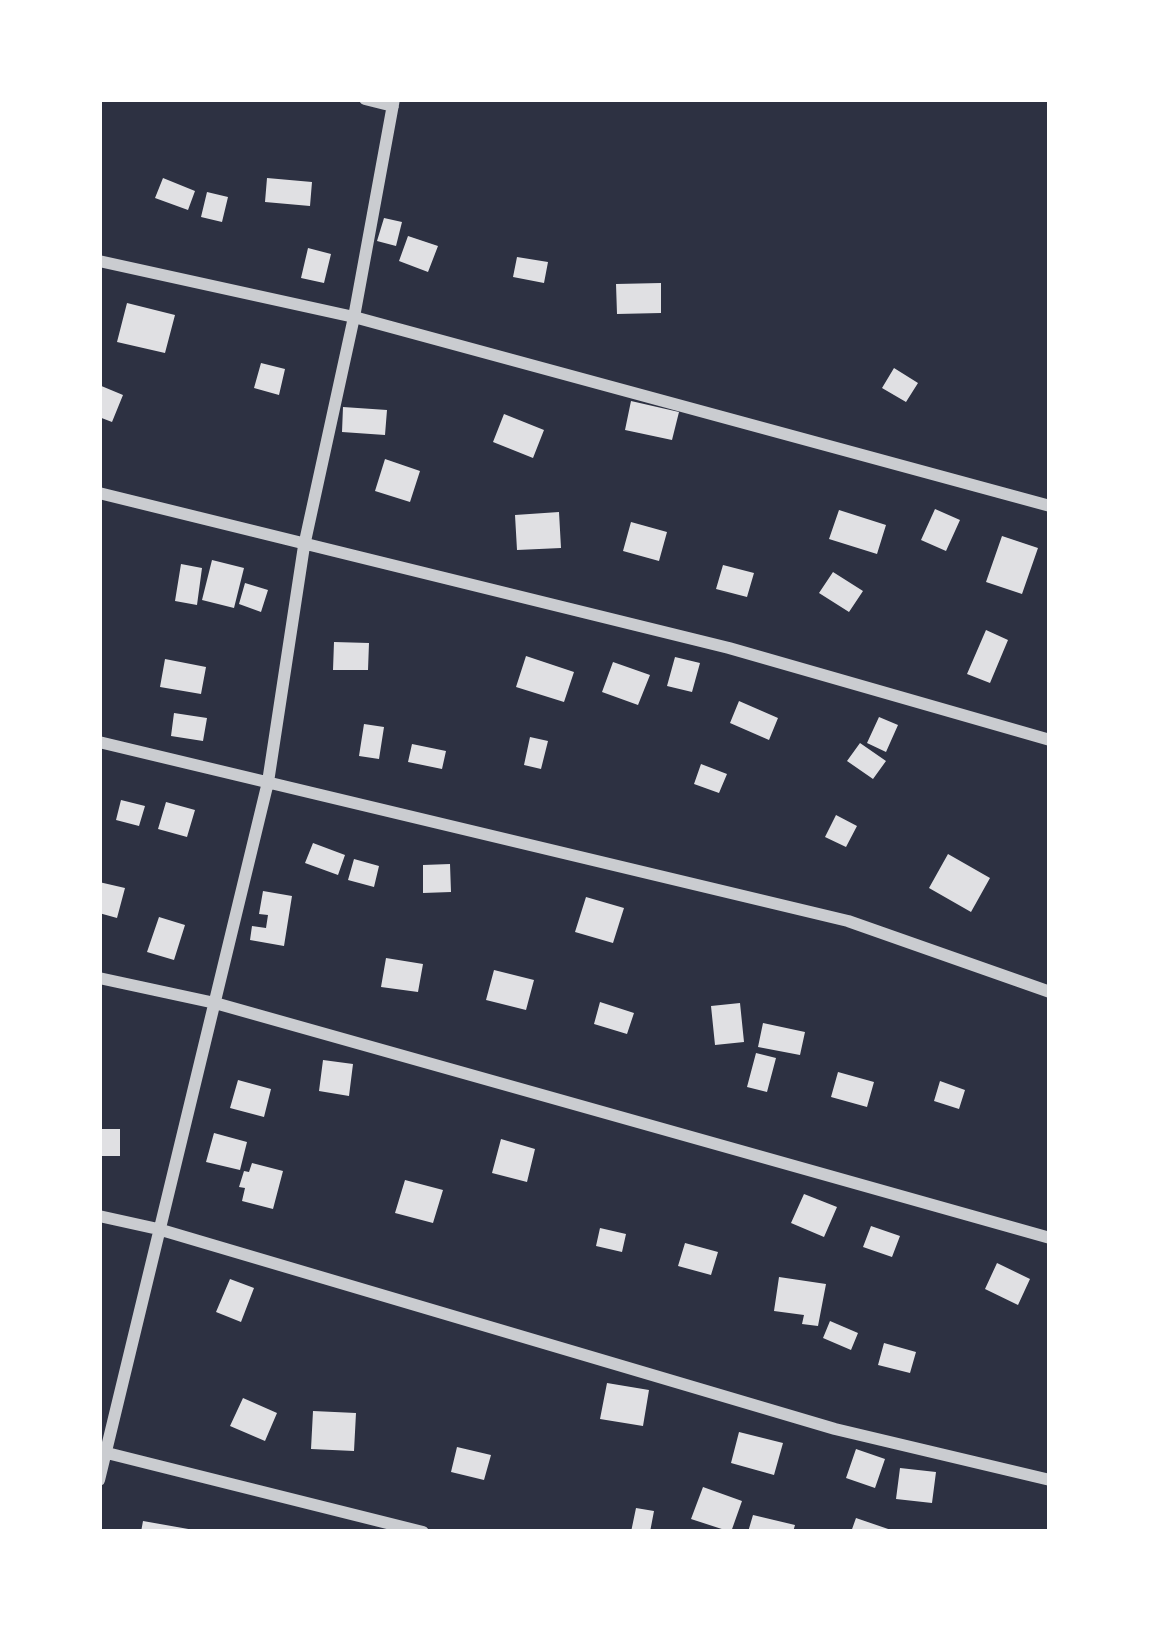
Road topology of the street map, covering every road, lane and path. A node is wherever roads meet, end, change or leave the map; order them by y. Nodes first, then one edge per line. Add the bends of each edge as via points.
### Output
1 (365, 99) edge
2 (393, 102) edge
3 (99, 261) edge
4 (354, 317) junction
5 (99, 493) edge
6 (1050, 506) edge
7 (304, 546) junction
8 (1050, 740) edge
9 (99, 742) edge
10 (268, 782) junction
11 (99, 978) edge
12 (1050, 992) edge
13 (215, 1003) junction
14 (99, 1216) edge
15 (158, 1229) junction
16 (1050, 1238) edge
17 (102, 1452) edge
18 (99, 1480) edge
19 (1050, 1480) edge
20 (424, 1532) edge

1 - 2 street
2 - 4 street
3 - 4 street
4 - 6 street
4 - 7 street
5 - 7 street
7 - 8 street via 729,648
7 - 10 street
9 - 10 street
10 - 12 street via 848,921
10 - 13 street
11 - 13 street
13 - 15 street
13 - 16 street
14 - 15 street
15 - 17 street
15 - 19 street via 835,1429
17 - 18 street
17 - 20 street

